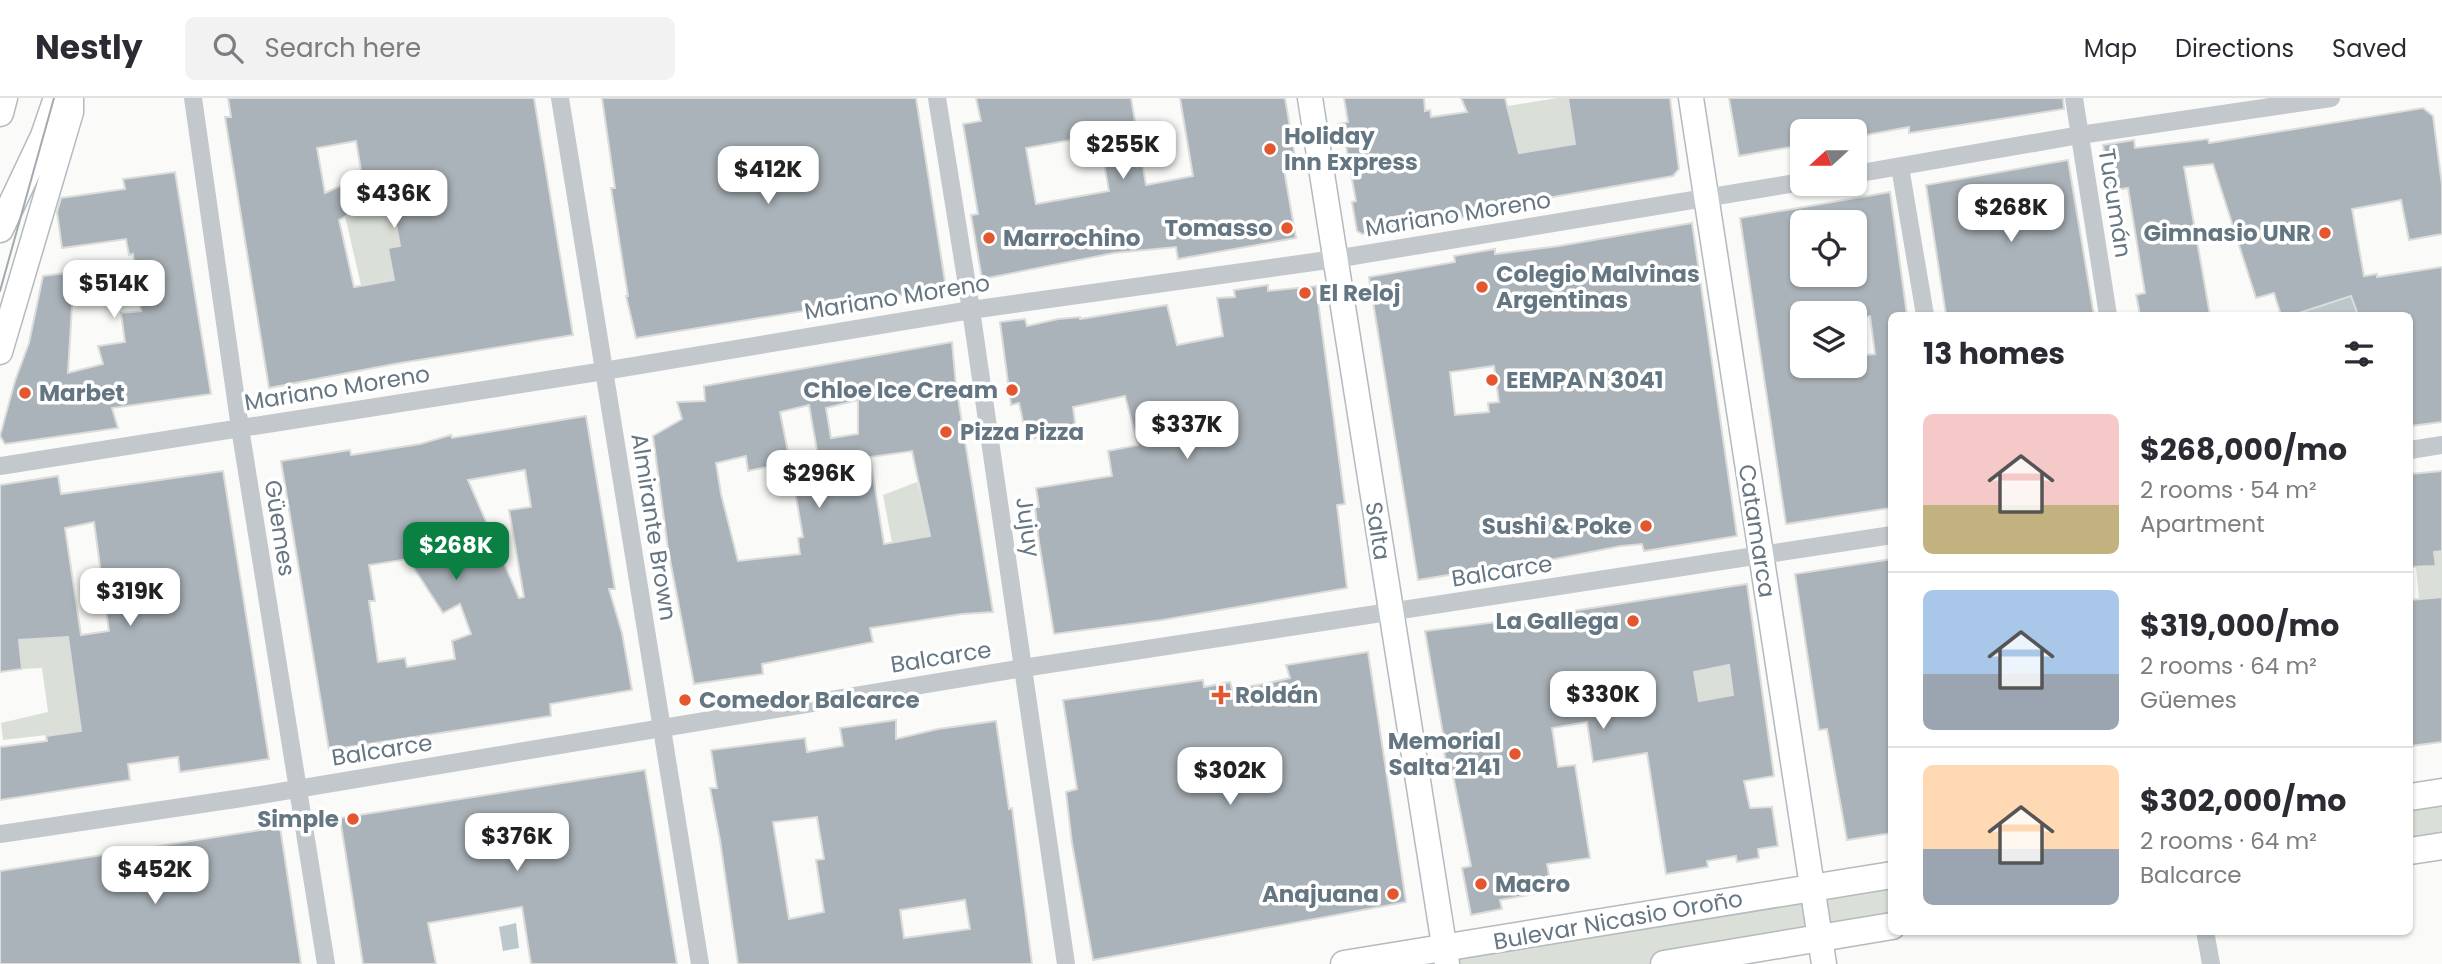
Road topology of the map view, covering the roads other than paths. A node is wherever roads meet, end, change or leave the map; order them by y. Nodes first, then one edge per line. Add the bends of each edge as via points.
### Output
1 (4, 98) edge
2 (57, 98) edge
3 (71, 98) edge
4 (194, 98) edge
5 (560, 98) edge
6 (937, 98) edge
7 (1310, 98) edge
8 (1691, 98) edge
9 (2074, 98) edge
10 (2331, 98) edge
11 (0, 113) edge
12 (2080, 135) junction
13 (1900, 167) junction
14 (1867, 172) edge
15 (1790, 184) edge
16 (1706, 197) junction
17 (0, 229) edge
18 (1335, 259) junction
19 (971, 310) junction
20 (1925, 312) edge
21 (2108, 312) edge
22 (0, 352) edge
23 (604, 370) junction
24 (240, 428) junction
25 (2442, 445) edge
26 (2413, 450) edge
27 (0, 466) edge
28 (1888, 536) edge
29 (1761, 557) junction
30 (1391, 612) junction
31 (1023, 668) junction
32 (662, 728) junction
33 (297, 789) junction
34 (2442, 792) edge
35 (2413, 797) edge
36 (0, 834) edge
37 (2442, 846) edge
38 (2413, 851) edge
39 (1888, 876) edge
40 (1811, 887) junction
41 (1888, 927) edge
42 (2207, 935) edge
43 (1819, 937) junction
44 (1446, 956) edge
45 (326, 964) edge
46 (700, 964) edge
47 (1066, 964) edge
48 (1344, 964) edge
49 (1664, 964) edge
50 (1824, 964) edge
51 (2211, 964) edge

1 - 11 main road
2 - 17 main road
3 - 22 main road via 71,112
4 - 24 street, Güemes
5 - 23 street, Almirante Brown
6 - 19 street, Jujuy
7 - 18 main road, Salta
8 - 16 main road, Catamarca
9 - 12 street, Tucumán
10 - 12 street
12 - 13 street
12 - 21 street, Tucumán
13 - 14 street
13 - 20 street
15 - 16 street, Mariano Moreno
16 - 18 street, Mariano Moreno
16 - 29 main road, Catamarca
18 - 19 street, Mariano Moreno
18 - 30 main road, Salta
19 - 23 street, Mariano Moreno
19 - 31 street, Jujuy
23 - 24 street, Mariano Moreno
23 - 32 street, Almirante Brown
24 - 27 street, Mariano Moreno
24 - 33 street, Güemes
25 - 26 street
28 - 29 street, Balcarce
29 - 30 street, Balcarce
29 - 40 main road, Catamarca
30 - 31 street, Balcarce
30 - 44 main road, Salta
31 - 32 street, Balcarce
31 - 47 street, Jujuy
32 - 33 street, Balcarce
32 - 46 street, Almirante Brown
33 - 36 street, Balcarce
33 - 45 street, Güemes
34 - 35 main road
37 - 38 main road
39 - 40 main road, Bulevar Nicasio Oroño
40 - 43 main road, Catamarca
40 - 44 main road, Bulevar Nicasio Oroño
41 - 43 main road
42 - 51 street
43 - 49 main road
43 - 50 main road, Catamarca
44 - 48 main road, Bulevar Nicasio Oroño

